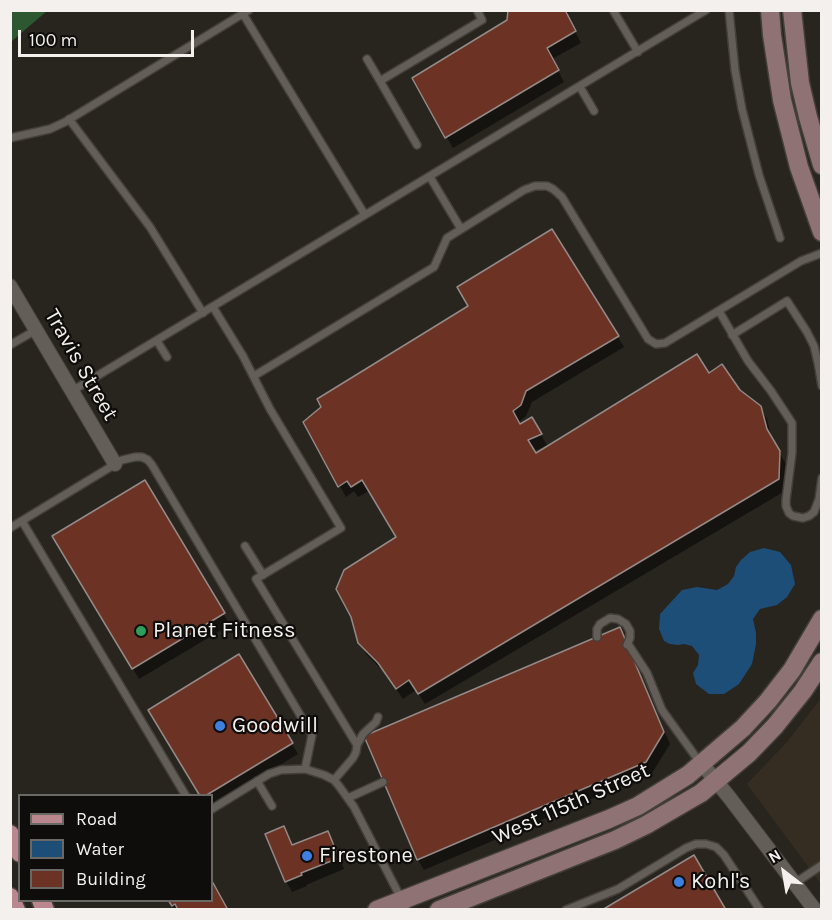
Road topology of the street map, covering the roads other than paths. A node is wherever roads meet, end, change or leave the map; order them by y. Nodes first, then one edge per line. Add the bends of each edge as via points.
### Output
1 (477, 10) edge
2 (613, 10) edge
3 (706, 10) edge
4 (729, 10) edge
5 (770, 10) edge
6 (792, 10) edge
7 (246, 12) edge
8 (638, 52) junction
9 (367, 59) dead end
10 (380, 81) junction
11 (580, 87) junction
12 (594, 111) dead end
13 (69, 119) junction
14 (10, 138) edge
15 (417, 145) dead end
16 (822, 165) edge
17 (430, 177) junction
18 (365, 215) junction
19 (461, 229) junction
20 (822, 232) edge
21 (780, 238) dead end
22 (822, 253) edge
23 (10, 286) edge
24 (213, 308) junction
25 (718, 311) junction
26 (203, 313) junction
27 (36, 330) junction
28 (732, 335) junction
29 (157, 340) junction
30 (10, 345) edge
31 (167, 357) dead end
32 (254, 376) junction
33 (822, 386) edge
34 (72, 391) junction
35 (115, 464) junction
36 (822, 478) edge
37 (22, 521) junction
38 (10, 528) edge
39 (245, 546) dead end
40 (263, 575) junction
41 (822, 618) edge
42 (597, 637) dead end
43 (822, 662) edge
44 (378, 717) dead end
45 (357, 745) junction
46 (702, 764) junction
47 (305, 769) junction
48 (334, 780) junction
49 (257, 781) junction
50 (383, 782) dead end
51 (716, 782) junction
52 (185, 794) edge
53 (348, 798) junction
54 (272, 806) dead end
55 (213, 808) edge
56 (10, 834) edge
57 (18, 849) edge
58 (822, 865) edge
59 (795, 883) junction
60 (10, 897) edge
61 (404, 905) edge
62 (16, 909) edge
63 (377, 909) edge
64 (439, 909) edge
65 (566, 909) edge
66 (760, 909) edge
67 (816, 909) edge

1 - 10 lane via 482,20
2 - 8 lane
3 - 8 lane
4 - 21 lane via 742,110
5 - 20 street via 782,100
6 - 16 street via 800,82
7 - 13 lane
7 - 18 lane
8 - 11 lane
9 - 10 lane
10 - 15 lane
11 - 12 lane
11 - 17 lane
13 - 14 lane via 50,129
13 - 26 lane via 150,227
17 - 18 lane
17 - 19 lane
18 - 24 lane
19 - 25 lane via 529,188 548,186 562,197 650,342 665,343
19 - 32 lane via 447,238 434,267
22 - 25 lane via 801,261
23 - 27 street, Travis Street
24 - 26 lane
24 - 32 lane
25 - 28 lane
26 - 29 lane
27 - 30 lane
27 - 34 street, Travis Street
28 - 33 lane via 788,301 814,346
28 - 36 lane via 792,423 786,500 789,513 803,518 814,512
29 - 31 lane
29 - 34 lane
32 - 40 lane via 342,528
34 - 35 street, Travis Street
35 - 37 lane
35 - 47 lane via 135,456 152,465 312,735
37 - 38 lane
37 - 52 lane
39 - 40 lane
40 - 45 lane via 256,579
41 - 46 street, West 115th Street via 768,701
42 - 46 lane via 600,624 610,618 627,624 627,644 657,707
43 - 51 street, West 115th Street via 775,726
44 - 45 lane
45 - 48 lane via 353,758
46 - 51 street
46 - 61 street, West 115th Street via 638,806
47 - 48 lane
47 - 49 lane via 281,770
48 - 53 lane
49 - 54 lane
49 - 55 lane
50 - 53 lane
51 - 59 street
51 - 64 street, West 115th Street via 677,808 615,840
53 - 61 lane
56 - 57 main road
58 - 59 lane
59 - 67 street
60 - 62 main road
61 - 63 street, West 115th Street
65 - 66 lane via 618,889 696,844 716,847 724,855

